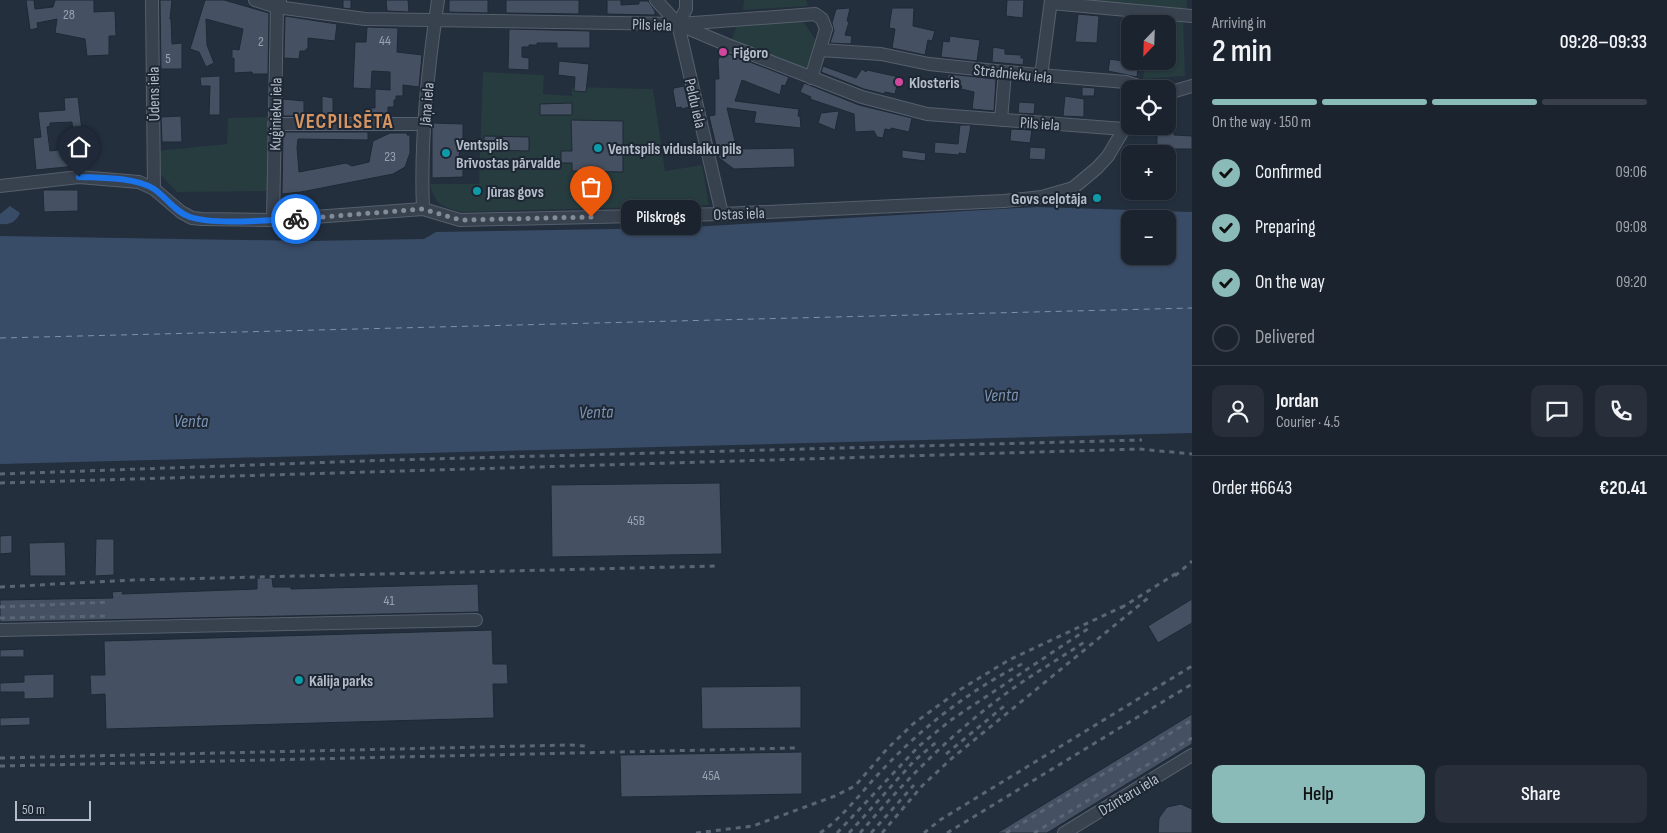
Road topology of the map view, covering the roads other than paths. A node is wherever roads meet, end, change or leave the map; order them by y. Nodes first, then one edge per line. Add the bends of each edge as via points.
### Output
1 (152, 0) edge
2 (255, 0) edge
3 (438, 0) edge
4 (656, 0) edge
5 (686, 0) edge
6 (1051, 1) edge
7 (278, 4) edge
8 (1192, 16) edge
9 (435, 20) junction
10 (678, 24) junction
11 (820, 50) junction
12 (1005, 72) junction
13 (1041, 76) junction
14 (810, 78) junction
15 (1121, 82) edge
16 (1192, 86) edge
17 (1176, 91) edge
18 (1001, 120) junction
19 (274, 124) junction
20 (424, 124) junction
21 (1121, 126) edge
22 (1121, 135) edge
23 (0, 186) edge
24 (154, 189) junction
25 (423, 209) junction
26 (722, 214) junction
27 (273, 220) junction
28 (476, 620) dead end
29 (0, 630) edge
30 (1192, 755) edge
31 (1064, 833) edge

1 - 24 street, Ūdens iela
2 - 7 street, Pils iela
3 - 9 street, Jāņa iela
4 - 10 street, Peldu iela
5 - 10 street via 686,9
6 - 8 street
6 - 13 street
7 - 9 street, Pils iela via 366,19
7 - 19 street, Kuģinieku iela
9 - 10 street, Pils iela
9 - 20 street, Jāņa iela
10 - 11 street via 815,14 822,19 826,29
10 - 14 street, Pils iela
10 - 26 street, Peldu iela
11 - 12 street, Strādnieku iela via 881,54 929,64
11 - 14 street
12 - 13 street, Strādnieku iela
12 - 18 street
13 - 15 street, Strādnieku iela
14 - 18 street, Pils iela via 862,97 927,114
16 - 17 street
18 - 21 street, Pils iela
19 - 20 street
19 - 27 street, Kuģinieku iela
20 - 25 street, Jāņa iela
22 - 26 street, Ostas iela via 1108,156 1073,188 1042,197
23 - 24 street, Ostas iela via 79,177 139,182
24 - 27 street, Ostas iela via 192,218
25 - 26 street, Ostas iela via 460,220
25 - 27 street, Ostas iela
28 - 29 street
30 - 31 street, Dzintaru iela

